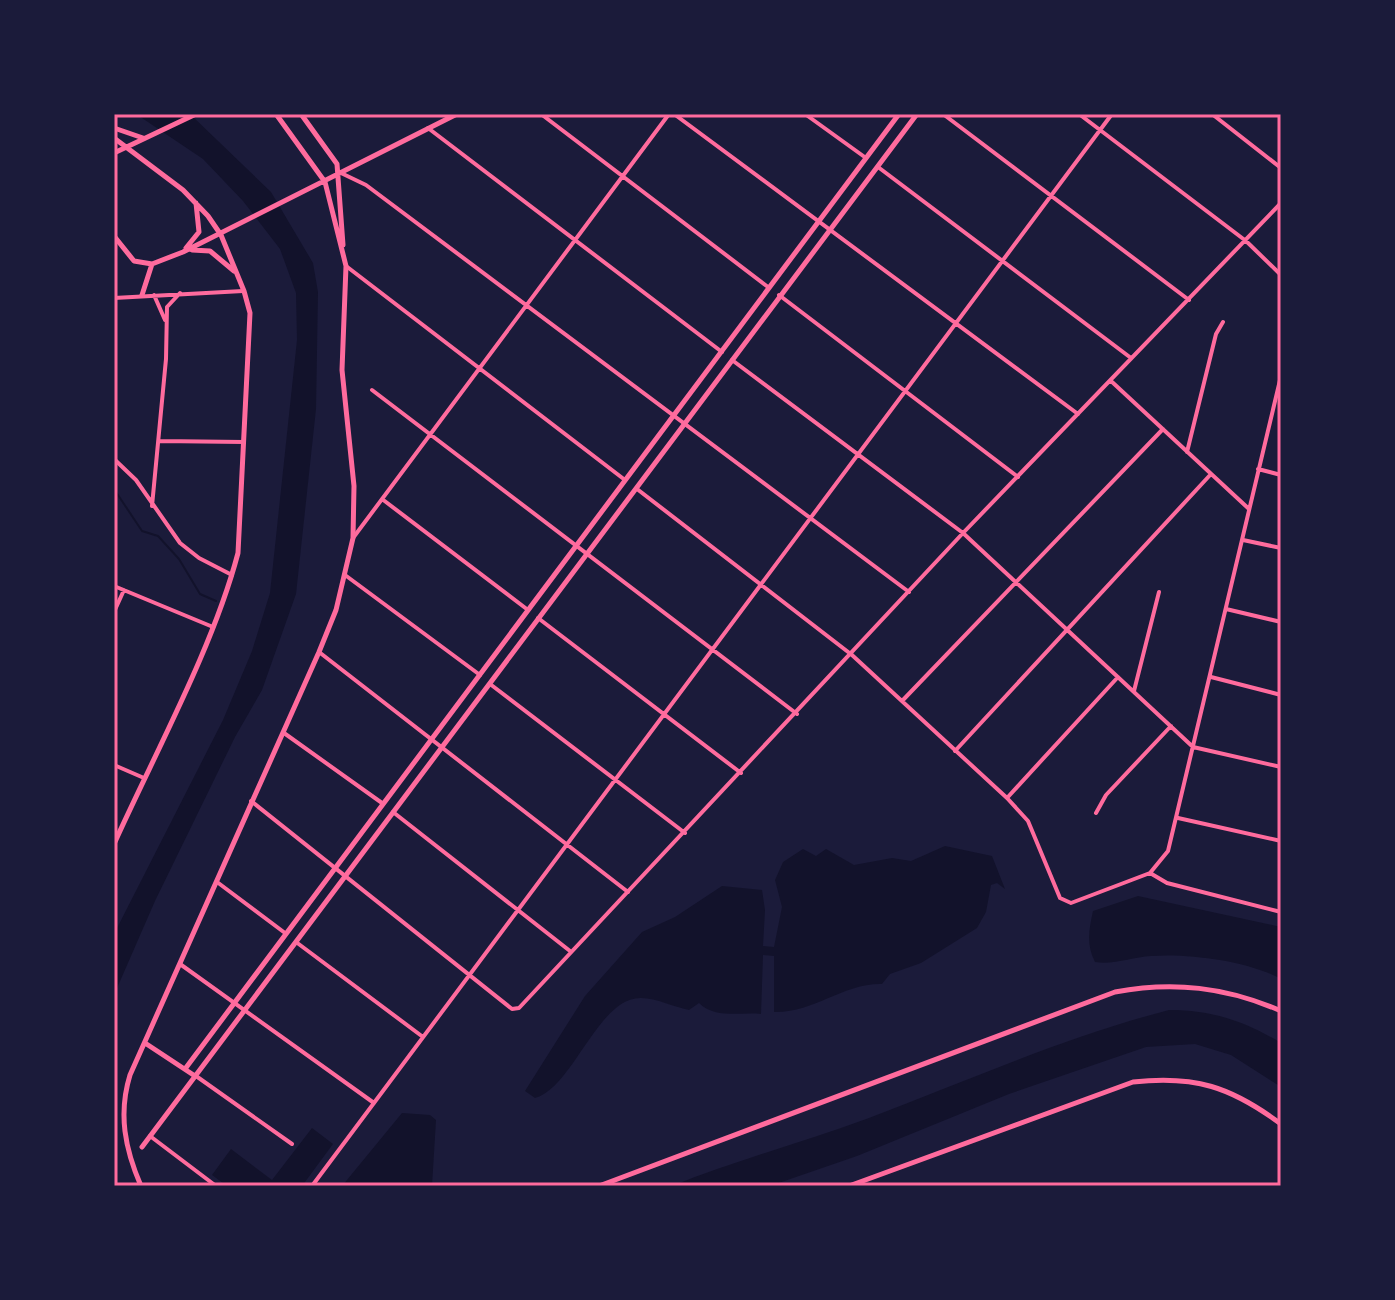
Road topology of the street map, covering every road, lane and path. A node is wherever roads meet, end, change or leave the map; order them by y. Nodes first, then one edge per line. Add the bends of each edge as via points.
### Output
1 (196, 114) edge
2 (276, 114) edge
3 (301, 114) edge
4 (457, 114) edge
5 (541, 114) edge
6 (672, 114) edge
7 (805, 114) edge
8 (899, 114) edge
9 (917, 114) edge
10 (943, 114) edge
11 (1079, 114) edge
12 (1112, 114) edge
13 (1212, 114) edge
14 (114, 128) edge
15 (428, 128) junction
16 (1100, 130) junction
17 (114, 138) edge
18 (145, 138) junction
19 (126, 147) junction
20 (114, 153) edge
21 (866, 158) junction
22 (878, 167) junction
23 (1281, 168) edge
24 (339, 173) junction
25 (623, 177) junction
26 (325, 182) junction
27 (1051, 196) junction
28 (196, 202) junction
29 (1281, 203) edge
30 (818, 221) junction
31 (829, 230) junction
32 (221, 235) junction
33 (114, 236) edge
34 (575, 240) junction
35 (1246, 241) junction
36 (183, 252) junction
37 (343, 253) junction
38 (1002, 261) junction
39 (152, 264) junction
40 (346, 266) junction
41 (236, 273) junction
42 (1281, 275) edge
43 (768, 287) junction
44 (244, 291) junction
45 (180, 293) junction
46 (154, 294) junction
47 (142, 295) junction
48 (779, 295) junction
49 (114, 298) edge
50 (1189, 300) junction
51 (526, 306) junction
52 (166, 322) junction
53 (1223, 322) dead end
54 (956, 324) junction
55 (722, 352) junction
56 (1132, 359) junction
57 (732, 360) junction
58 (480, 368) junction
59 (1281, 376) edge
60 (1111, 381) junction
61 (372, 390) dead end
62 (906, 391) junction
63 (1078, 414) junction
64 (674, 416) junction
65 (685, 424) junction
66 (1163, 429) junction
67 (431, 434) junction
68 (159, 441) junction
69 (244, 442) junction
70 (1187, 452) junction
71 (858, 455) junction
72 (114, 459) edge
73 (1258, 469) junction
74 (1211, 474) junction
75 (1281, 475) edge
76 (1018, 477) junction
77 (625, 480) junction
78 (637, 489) junction
79 (382, 499) junction
80 (152, 506) junction
81 (1249, 509) junction
82 (353, 511) junction
83 (371, 514) junction
84 (811, 518) junction
85 (963, 533) junction
86 (353, 538) junction
87 (1243, 540) junction
88 (576, 546) junction
89 (1281, 548) edge
90 (586, 553) junction
91 (232, 575) junction
92 (345, 575) junction
93 (1016, 582) junction
94 (761, 584) junction
95 (114, 586) edge
96 (124, 590) junction
97 (909, 592) junction
98 (1159, 592) dead end
99 (1226, 609) junction
100 (528, 610) junction
101 (114, 612) edge
102 (538, 618) junction
103 (1281, 622) edge
104 (213, 627) junction
105 (1067, 629) junction
106 (712, 650) junction
107 (319, 652) junction
108 (852, 655) junction
109 (480, 675) junction
110 (1118, 677) junction
111 (1211, 677) junction
112 (489, 683) junction
113 (1134, 691) junction
114 (1281, 695) edge
115 (903, 700) junction
116 (664, 714) junction
117 (797, 714) junction
118 (1171, 726) junction
119 (282, 732) junction
120 (432, 740) junction
121 (441, 747) junction
122 (1193, 747) junction
123 (955, 751) junction
124 (114, 765) edge
125 (1281, 767) edge
126 (741, 773) junction
127 (144, 778) junction
128 (615, 780) junction
129 (1007, 798) junction
130 (251, 801) junction
131 (382, 803) junction
132 (393, 812) junction
133 (1096, 813) dead end
134 (1178, 818) junction
135 (685, 833) junction
136 (1281, 841) edge
137 (114, 844) edge
138 (567, 844) junction
139 (334, 868) junction
140 (1150, 873) junction
141 (345, 876) junction
142 (216, 882) junction
143 (628, 892) junction
144 (518, 910) junction
145 (1281, 912) edge
146 (285, 933) junction
147 (296, 942) junction
148 (571, 952) junction
149 (180, 964) junction
150 (469, 976) junction
151 (234, 1002) junction
152 (245, 1010) junction
153 (1281, 1011) edge
154 (423, 1037) junction
155 (145, 1043) junction
156 (185, 1069) junction
157 (195, 1076) junction
158 (374, 1103) junction
159 (1281, 1124) edge
160 (150, 1136) junction
161 (292, 1144) dead end
162 (142, 1147) dead end
163 (141, 1186) edge
164 (216, 1186) edge
165 (312, 1186) edge
166 (599, 1186) edge
167 (849, 1186) edge

1 - 18 main road
2 - 26 main road
3 - 24 main road
4 - 15 main road
5 - 25 street
6 - 25 street
6 - 30 street
7 - 21 street
8 - 21 main road
9 - 22 main road
10 - 27 street
11 - 16 street
12 - 16 street
13 - 23 street
14 - 18 main road
15 - 24 main road
15 - 34 street
16 - 27 street
16 - 35 street
17 - 19 main road
18 - 19 main road
19 - 20 main road
19 - 28 main road
21 - 30 main road
22 - 31 main road
22 - 38 street
24 - 26 main road
24 - 37 main road
24 - 51 street via 366,185
25 - 34 street
25 - 43 street
26 - 32 main road
26 - 37 main road
27 - 38 street
27 - 50 street
28 - 32 main road
28 - 36 main road via 199,232
29 - 35 street
30 - 31 street
30 - 43 main road
31 - 48 main road
31 - 54 street
32 - 36 main road
32 - 41 main road
33 - 39 main road via 134,261
34 - 51 street
34 - 55 street
35 - 42 street
35 - 50 street
36 - 39 main road
36 - 41 main road via 207,249
37 - 40 main road
38 - 54 street
38 - 56 street
39 - 47 main road
40 - 58 street
40 - 82 main road via 342,370
41 - 44 main road
43 - 55 main road
44 - 45 street
44 - 69 main road via 250,313
45 - 46 street
45 - 52 street via 169,302
46 - 47 street
46 - 52 street
47 - 49 street
48 - 57 main road
48 - 62 street
50 - 56 street
51 - 58 street
51 - 64 street
52 - 68 street
53 - 70 street
54 - 62 street
54 - 63 street
55 - 64 main road
56 - 60 street
57 - 65 main road
57 - 71 street
58 - 67 street
58 - 77 street
59 - 73 street
60 - 63 street
60 - 66 street
61 - 67 street
62 - 71 street
62 - 76 street
63 - 76 street
64 - 65 street
64 - 77 main road
65 - 78 main road
65 - 84 street
66 - 70 street
66 - 93 street
67 - 79 street
67 - 88 street
68 - 69 street
68 - 80 street
69 - 91 main road via 240,545
70 - 74 street
71 - 84 street
71 - 85 street
72 - 80 street
73 - 75 street
73 - 81 street
74 - 81 street
74 - 105 street
76 - 85 street
77 - 88 main road
78 - 90 main road
78 - 94 street
79 - 83 street
79 - 100 street
80 - 91 street via 180,543
81 - 87 street
82 - 83 street
82 - 86 main road
83 - 86 street
84 - 94 street
84 - 97 street
85 - 93 street
85 - 97 street
86 - 92 main road
87 - 89 street
87 - 99 street
88 - 90 street
88 - 100 main road
90 - 102 main road
90 - 106 street
91 - 104 main road
92 - 107 main road
92 - 109 street
93 - 105 street
93 - 115 street
94 - 106 street
94 - 108 street
95 - 96 street
96 - 101 street
96 - 104 street
97 - 108 street
98 - 113 street
99 - 103 street
99 - 111 street
100 - 109 main road
102 - 112 main road
102 - 116 street
104 - 127 main road
105 - 110 street
105 - 123 street
106 - 116 street
106 - 117 street
107 - 119 main road
107 - 120 street
108 - 115 street
108 - 117 street
109 - 120 main road
110 - 113 street
110 - 129 street
111 - 114 street
111 - 122 street
112 - 121 main road
112 - 128 street
113 - 118 street
115 - 123 street
116 - 126 street
116 - 128 street
117 - 126 street
118 - 122 street
118 - 133 street via 1106,795
119 - 130 main road
119 - 131 street
120 - 121 street
120 - 131 main road
121 - 132 main road
121 - 138 street
122 - 125 street
122 - 134 street
123 - 129 street
124 - 127 street
126 - 135 street
127 - 137 main road
128 - 135 street
128 - 138 street
129 - 140 street via 1028,821 1065,902
130 - 139 street
130 - 142 main road
131 - 139 main road
132 - 141 main road
132 - 144 street
134 - 136 street
134 - 140 street via 1168,851
135 - 143 street
138 - 143 street
138 - 144 street
139 - 141 street
139 - 146 main road
140 - 145 street via 1167,883
141 - 147 main road
141 - 150 street
142 - 146 street
142 - 149 main road
143 - 148 street
144 - 148 street
144 - 150 street
146 - 151 main road
147 - 152 main road
147 - 154 street
148 - 150 street via 519,1008 512,1009
149 - 151 street
149 - 155 main road
150 - 154 street
151 - 152 street
151 - 156 main road
152 - 157 main road
152 - 158 street
153 - 166 main road via 1209,987 1115,992
154 - 158 street
155 - 156 main road
155 - 163 main road via 123,1098 123,1129
156 - 157 main road
157 - 160 main road
157 - 161 street
158 - 165 street
159 - 167 main road via 1208,1083 1133,1082
160 - 162 main road
160 - 164 street

